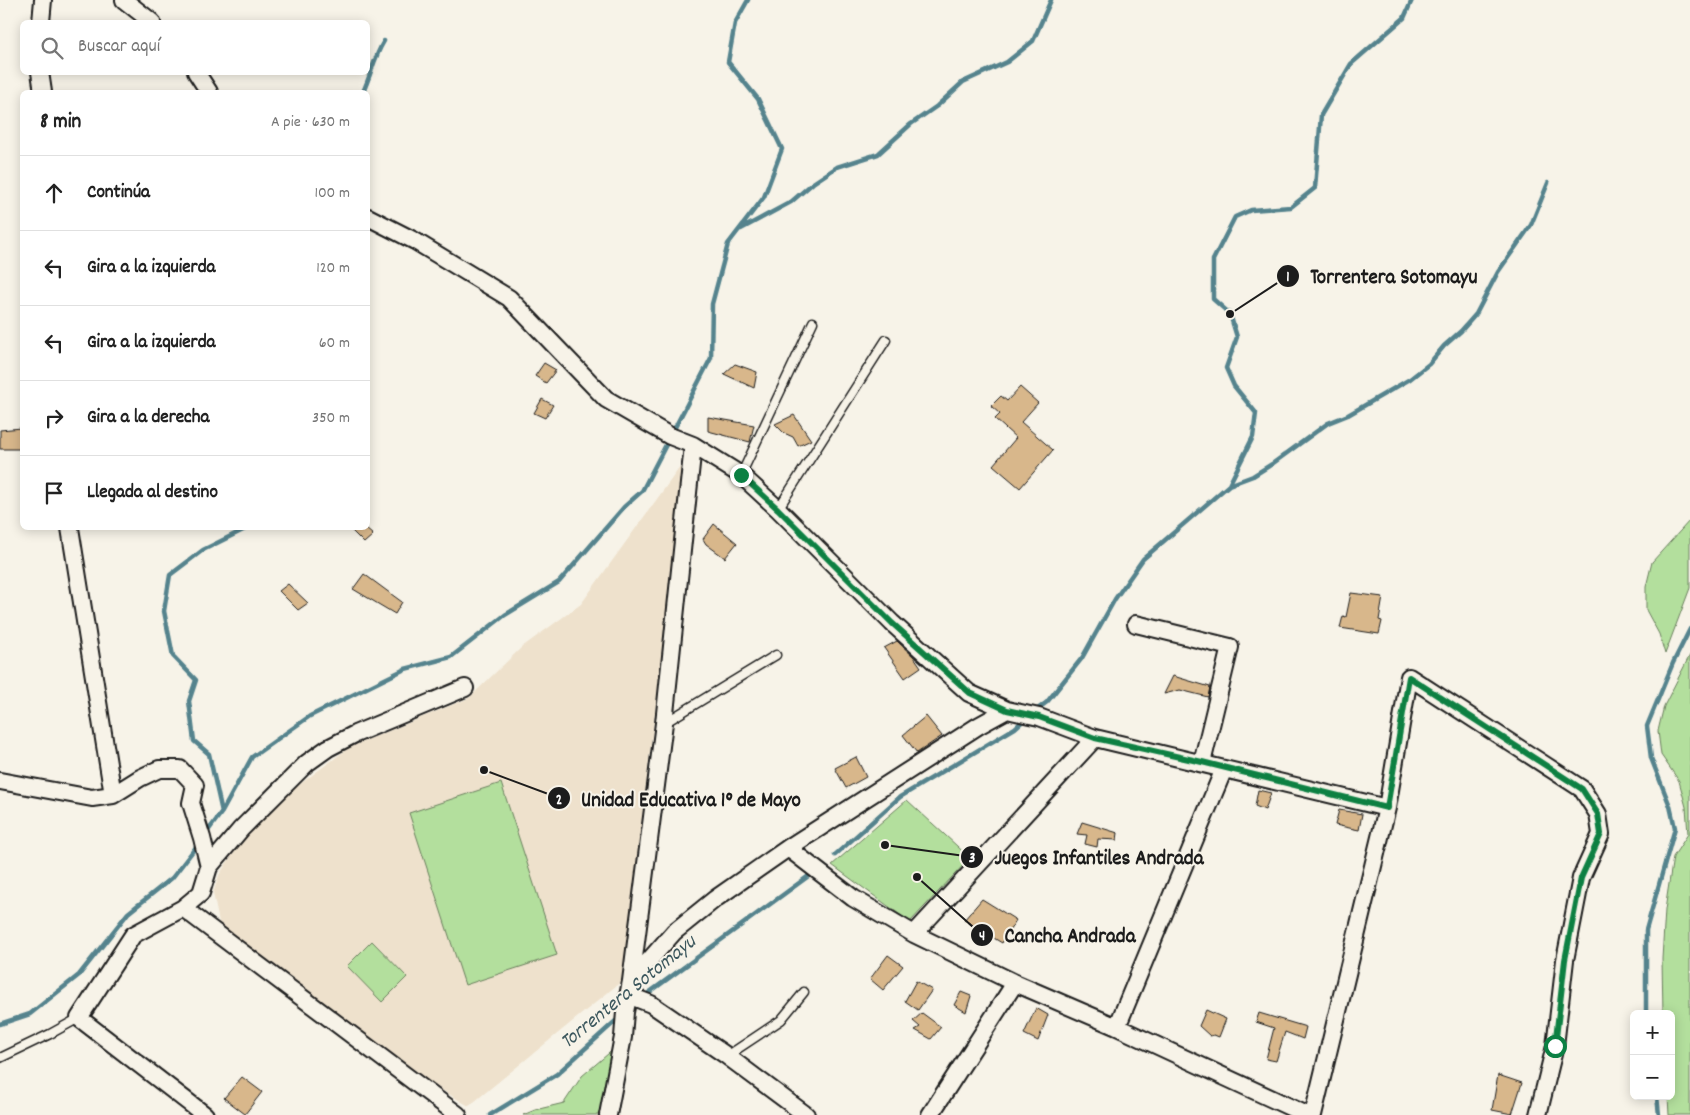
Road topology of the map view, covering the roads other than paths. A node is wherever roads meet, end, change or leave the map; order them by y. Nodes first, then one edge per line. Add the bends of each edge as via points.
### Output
1 (43, 0) edge
2 (124, 0) edge
3 (41, 20) edge
4 (149, 20) edge
5 (40, 75) edge
6 (198, 75) edge
7 (43, 90) edge
8 (208, 90) edge
9 (370, 218) edge
10 (813, 322) dead end
11 (886, 340) dead end
12 (693, 445) junction
13 (741, 475) junction
14 (778, 509) junction
15 (70, 530) edge
16 (1136, 624) dead end
17 (776, 655) dead end
18 (465, 688) dead end
19 (1013, 711) junction
20 (664, 724) junction
21 (1095, 738) junction
22 (1202, 762) junction
23 (1224, 769) junction
24 (0, 781) edge
25 (113, 795) junction
26 (1387, 808) junction
27 (788, 848) junction
28 (208, 867) junction
29 (183, 908) junction
30 (914, 934) junction
31 (1015, 983) junction
32 (630, 988) junction
33 (804, 992) dead end
34 (79, 1018) junction
35 (1117, 1027) junction
36 (727, 1056) junction
37 (0, 1058) edge
38 (438, 1109) edge
39 (205, 1115) edge
40 (458, 1115) edge
41 (608, 1115) edge
42 (806, 1115) edge
43 (930, 1115) edge
44 (1307, 1115) edge
45 (1313, 1115) edge
46 (1538, 1115) edge

1 - 3 street
2 - 4 street
5 - 7 street
6 - 8 street
9 - 12 street via 415,241 508,298 606,399 670,436
10 - 13 lane
11 - 14 lane
12 - 13 street
12 - 20 street
13 - 14 street
14 - 19 street via 892,623 970,693
15 - 25 street
16 - 22 street via 1230,647
17 - 20 lane
18 - 28 street via 328,748 270,798
19 - 21 street
19 - 27 street via 978,726
20 - 32 street
21 - 22 street
21 - 30 street
22 - 23 street
23 - 26 street
23 - 35 street
24 - 25 street via 92,798
25 - 28 street via 159,769 180,769 195,785 192,803
26 - 45 street
26 - 46 street via 1409,677 1582,789 1598,814 1601,834 1581,878 1565,960 1555,1046
27 - 30 street via 853,898
27 - 32 street via 674,932
28 - 29 street via 201,893
29 - 34 street via 133,935
29 - 38 street
30 - 31 street
31 - 35 street
31 - 43 street
32 - 36 street
32 - 41 street
33 - 36 lane via 781,1020
34 - 37 lane
34 - 39 street
35 - 44 street
36 - 42 street
38 - 40 street

